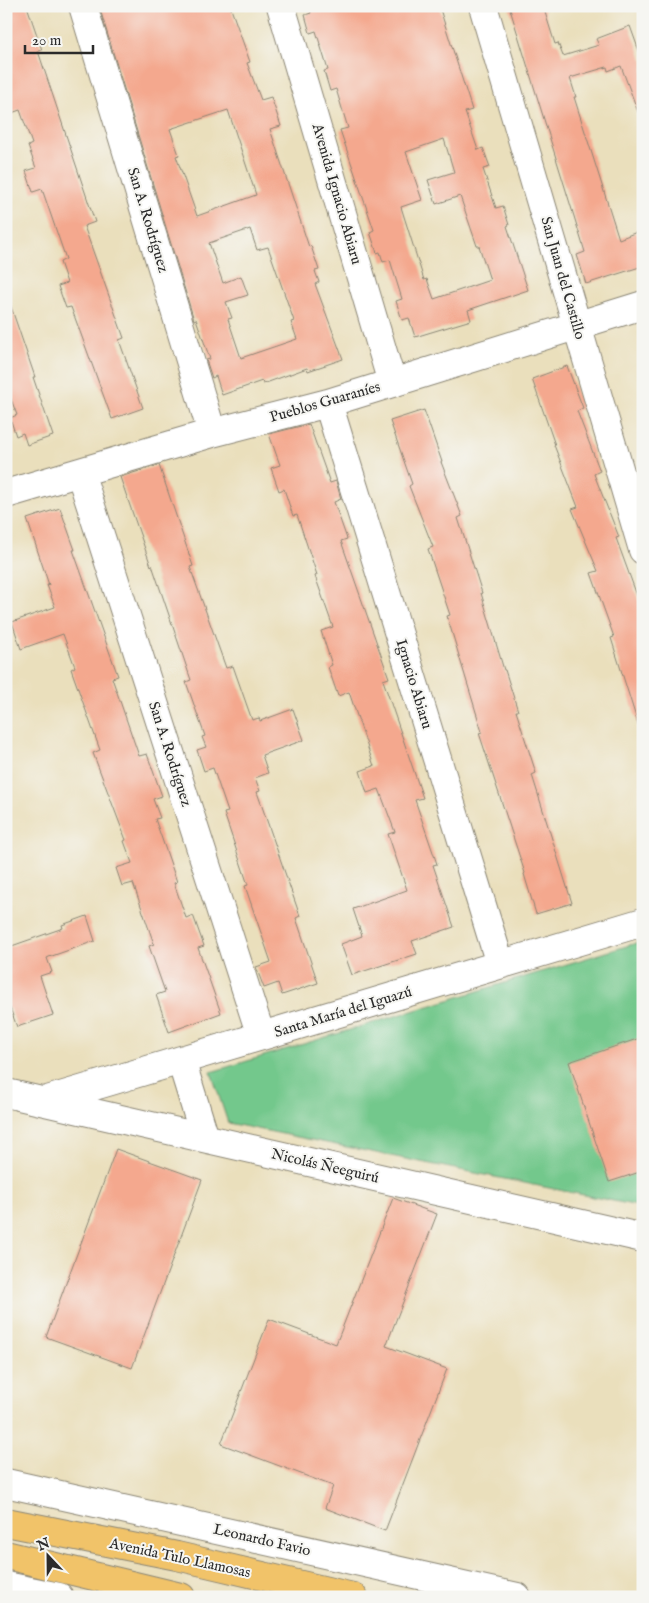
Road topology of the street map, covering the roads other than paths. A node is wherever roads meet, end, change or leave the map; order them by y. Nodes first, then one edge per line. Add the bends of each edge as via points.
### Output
1 (83, 6) edge
2 (282, 6) edge
3 (483, 6) edge
4 (643, 305) edge
5 (577, 326) junction
6 (392, 383) junction
7 (328, 403) junction
8 (212, 433) junction
9 (80, 472) junction
10 (8, 489) edge
11 (643, 550) edge
12 (643, 922) edge
13 (500, 964) junction
14 (260, 1036) junction
15 (181, 1060) junction
16 (6, 1093) edge
17 (42, 1101) junction
18 (205, 1138) junction
19 (643, 1238) edge
20 (6, 1482) edge
21 (6, 1522) edge
22 (6, 1555) edge
23 (6, 1586) edge
24 (59, 1597) edge
25 (181, 1597) edge
26 (353, 1597) edge
27 (517, 1597) edge

1 - 8 street, San A. Rodríguez
2 - 6 street, Avenida Ignacio Abiaru
3 - 5 street, San Juan del Castillo
4 - 5 street, Pueblos Guaraníes
5 - 6 street, Pueblos Guaraníes
5 - 11 street, San Juan del Castillo
6 - 7 street, Pueblos Guaraníes
7 - 8 street, Pueblos Guaraníes
7 - 13 street, Ignacio Abiaru
8 - 9 street, Pueblos Guaraníes
9 - 10 street, Pueblos Guaraníes
9 - 14 street, San A. Rodríguez
12 - 13 street, Santa María del Iguazú
13 - 14 street, Santa María del Iguazú
14 - 15 street, Santa María del Iguazú
15 - 17 street, Santa María del Iguazú
15 - 18 street
16 - 17 street, Nicolás Ñeeguirú
17 - 18 street, Nicolás Ñeeguirú
18 - 19 street, Nicolás Ñeeguirú
20 - 27 street, Leonardo Favio
21 - 26 highway, Avenida Tulo Llamosas via 177,1556
22 - 25 highway
23 - 24 street

